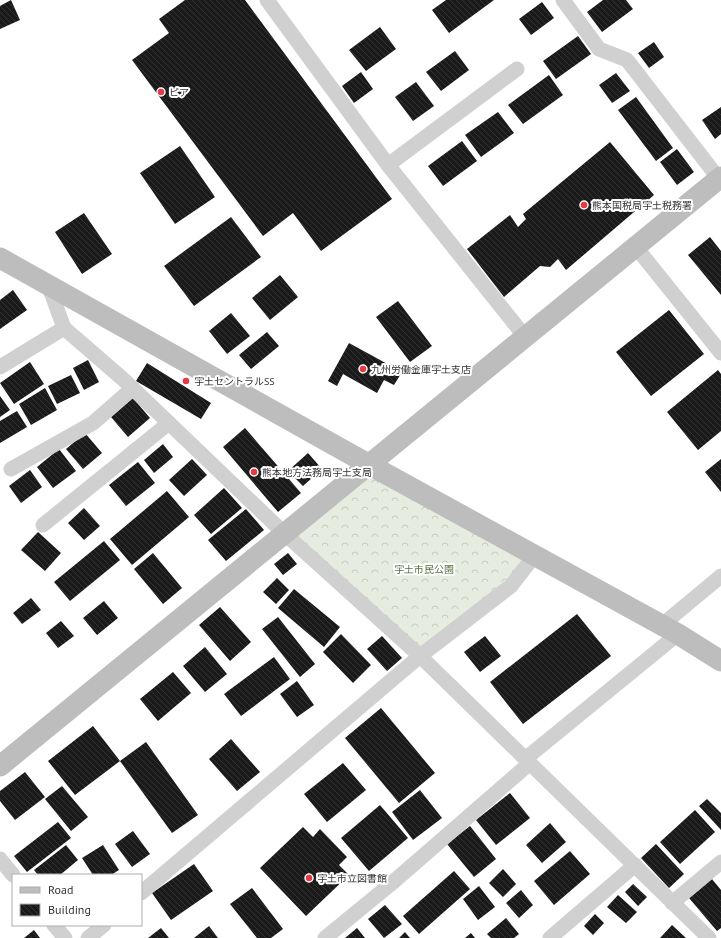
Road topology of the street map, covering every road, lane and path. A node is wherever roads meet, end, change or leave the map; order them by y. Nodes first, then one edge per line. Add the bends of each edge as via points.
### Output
1 (267, 0) edge
2 (563, 0) edge
3 (517, 69) dead end
4 (388, 165) junction
5 (720, 178) edge
6 (635, 246) junction
7 (0, 258) edge
8 (48, 284) junction
9 (64, 328) junction
10 (526, 338) junction
11 (721, 353) edge
12 (0, 367) edge
13 (133, 388) junction
14 (169, 423) junction
15 (368, 464) junction
16 (12, 469) dead end
17 (43, 524) dead end
18 (285, 534) junction
19 (535, 555) junction
20 (721, 576) edge
21 (670, 630) junction
22 (420, 656) junction
23 (721, 661) edge
24 (528, 761) junction
25 (0, 766) edge
26 (0, 859) edge
27 (721, 862) edge
28 (635, 865) junction
29 (12, 874) edge
30 (142, 892) edge
31 (672, 903) junction
32 (55, 926) edge
33 (103, 926) edge
34 (65, 938) edge
35 (88, 938) edge
36 (324, 938) edge
37 (550, 938) edge
38 (709, 938) edge

1 - 4 street
2 - 5 street via 599,49 627,60
3 - 4 street
4 - 10 street
5 - 6 street
6 - 10 street
6 - 11 street
7 - 8 street
8 - 9 street
8 - 15 street
9 - 12 street
9 - 13 street
10 - 15 street
13 - 14 street
13 - 16 street via 93,423
14 - 17 street
14 - 18 street
15 - 18 street
15 - 19 street
18 - 22 street
18 - 25 street
19 - 21 street
19 - 22 street via 511,586
20 - 21 street
21 - 23 street
21 - 24 street
22 - 24 street
22 - 30 street
24 - 28 street
24 - 36 street via 392,884
26 - 29 street
27 - 31 street
28 - 31 street
28 - 37 street
31 - 38 street
32 - 34 street
33 - 35 street

